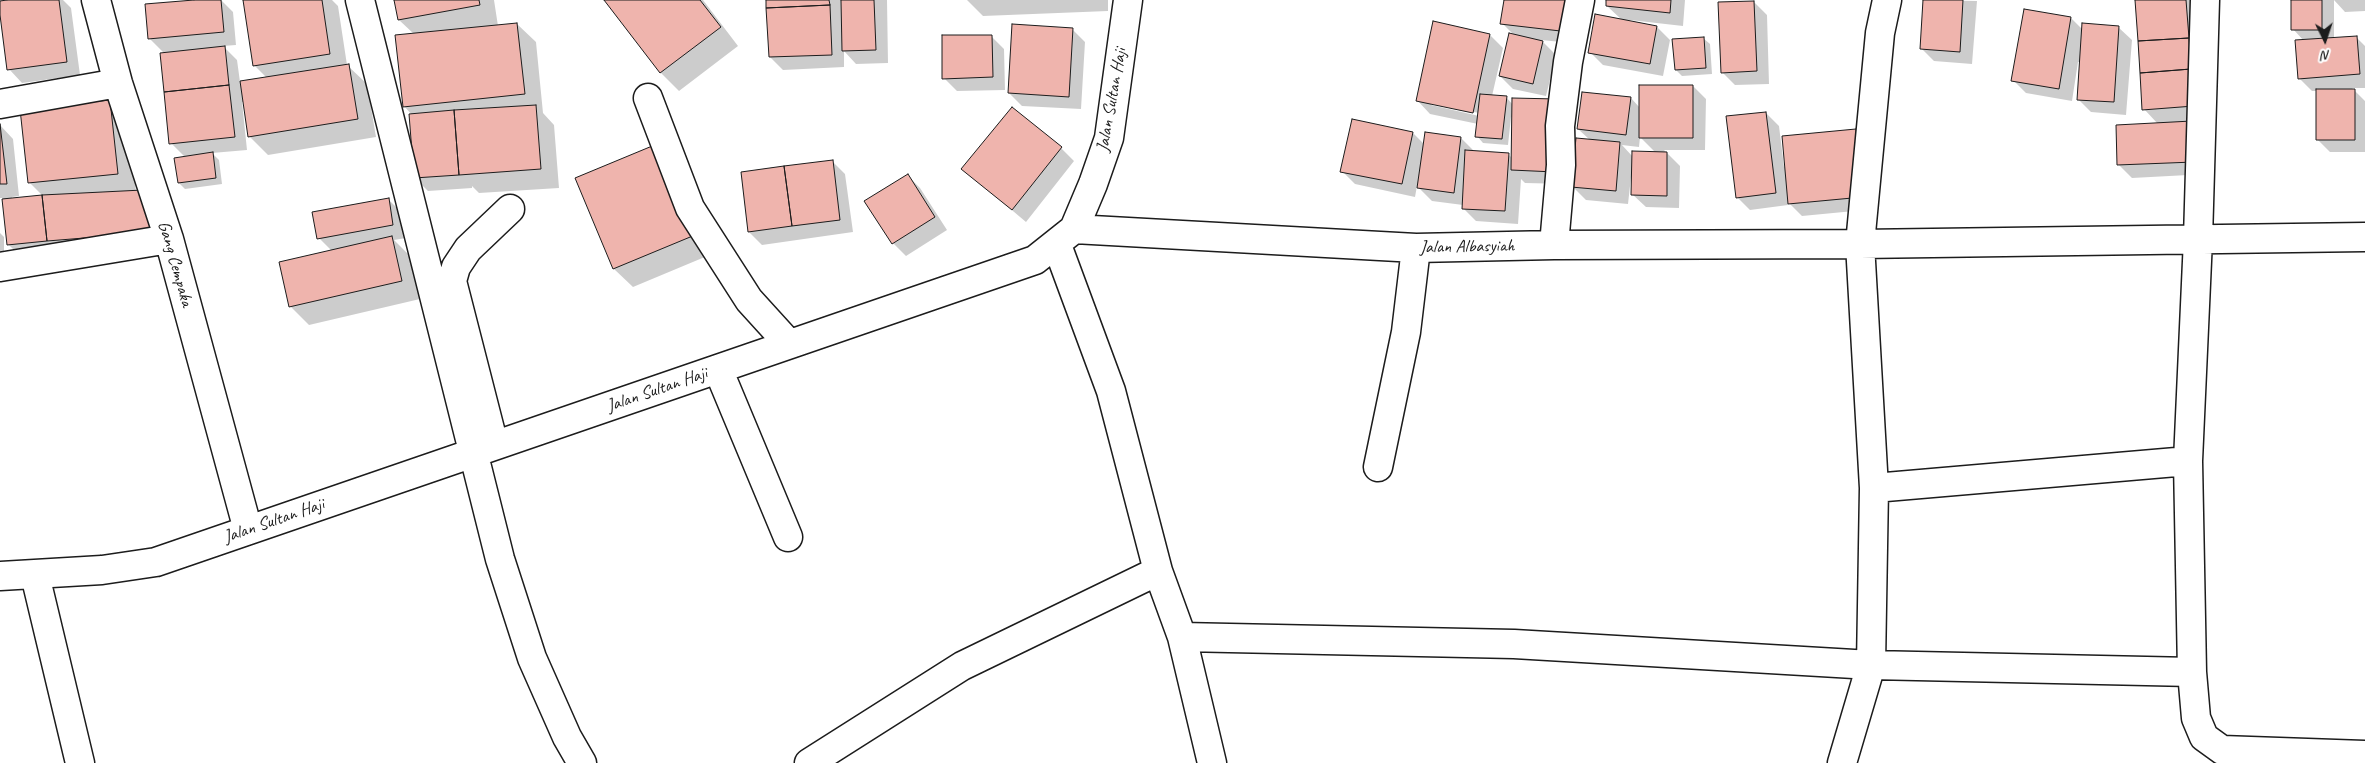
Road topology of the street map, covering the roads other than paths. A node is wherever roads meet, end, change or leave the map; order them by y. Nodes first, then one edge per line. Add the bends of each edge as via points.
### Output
1 (96, 0) edge
2 (360, 0) edge
3 (1128, 0) edge
4 (1580, 0) edge
5 (1887, 0) edge
6 (2205, 0) edge
7 (118, 83) junction
8 (648, 98) dead end
9 (0, 104) edge
10 (510, 209) dead end
11 (1065, 237) junction
12 (2365, 237) edge
13 (169, 239) junction
14 (2198, 239) junction
15 (1860, 244) junction
16 (1554, 245) junction
17 (1416, 248) junction
18 (0, 267) edge
19 (789, 344) junction
20 (718, 369) junction
21 (484, 449) junction
22 (2188, 461) junction
23 (1378, 466) dead end
24 (1874, 488) junction
25 (248, 530) junction
26 (788, 537) dead end
27 (1158, 570) junction
28 (35, 575) junction
29 (0, 576) edge
30 (1182, 637) junction
31 (1871, 665) junction
32 (2192, 672) junction
33 (2365, 755) edge
34 (80, 763) edge
35 (582, 763) edge
36 (809, 763) edge
37 (1212, 763) edge
38 (1842, 763) edge

1 - 7 street, Gang Cempaka
2 - 21 street
3 - 11 street, Jalan Sultan Haji via 1110,138 1093,184
4 - 16 street via 1560,126 1561,165
5 - 15 street via 1880,33
6 - 14 street
7 - 9 street
7 - 13 street, Gang Cempaka
8 - 19 street via 690,208 749,300
10 - 21 street via 468,249 456,267 452,281
11 - 17 street, Jalan Albasyiah
11 - 19 street, Jalan Sultan Haji via 1035,260
11 - 27 street via 1111,391
12 - 14 street, Jalan Albasyiah
13 - 18 street
13 - 25 street, Gang Cempaka
14 - 15 street, Jalan Albasyiah
14 - 22 street
15 - 16 street, Jalan Albasyiah
15 - 24 street
16 - 17 street, Jalan Albasyiah
17 - 23 street via 1406,332
19 - 20 street, Jalan Sultan Haji
20 - 21 street, Jalan Sultan Haji
20 - 26 street
21 - 25 street, Jalan Sultan Haji
21 - 35 street via 500,559 532,658
22 - 24 street
22 - 32 street
24 - 31 street
25 - 28 street, Jalan Sultan Haji via 156,562
27 - 30 street
27 - 36 street via 962,666
28 - 29 street, Jalan Sultan Haji
28 - 34 street
30 - 31 street via 1514,644
30 - 37 street
31 - 32 street
31 - 38 street
32 - 33 street via 2196,718 2204,737 2222,750

